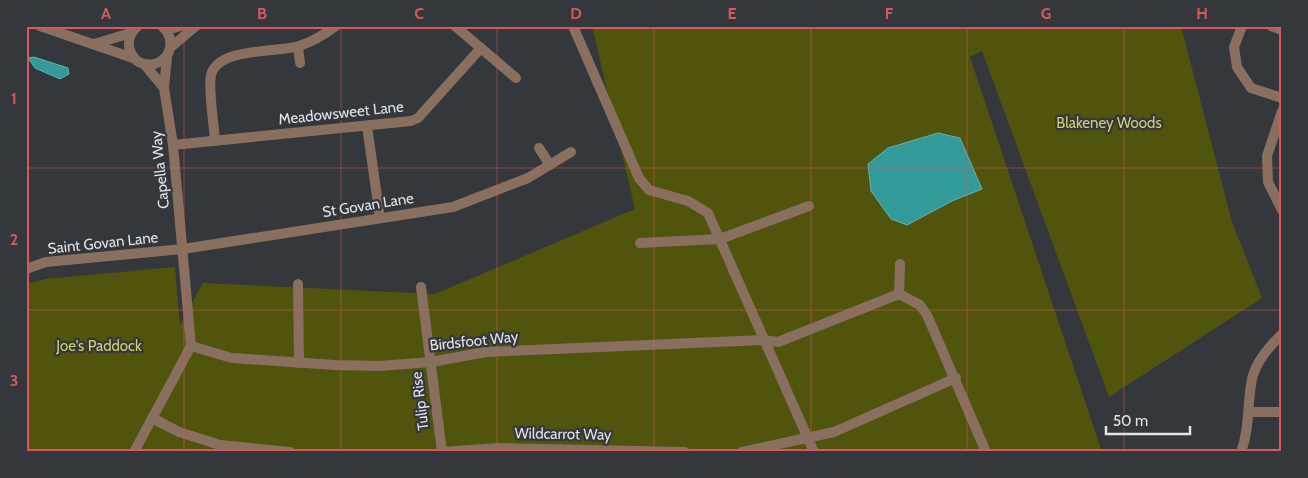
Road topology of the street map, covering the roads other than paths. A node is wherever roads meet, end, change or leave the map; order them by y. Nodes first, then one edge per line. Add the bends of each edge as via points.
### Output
1 (40, 26) edge
2 (181, 26) edge
3 (196, 26) edge
4 (336, 26) edge
5 (455, 26) edge
6 (574, 26) edge
7 (1242, 26) edge
8 (1271, 26) edge
9 (136, 28) edge
10 (164, 28) edge
11 (1282, 30) edge
12 (94, 44) junction
13 (298, 46) junction
14 (481, 48) junction
15 (169, 52) junction
16 (133, 58) junction
17 (300, 63) dead end
18 (145, 65) junction
19 (516, 78) dead end
20 (164, 88) junction
21 (1282, 98) edge
22 (1282, 112) edge
23 (367, 126) junction
24 (215, 141) junction
25 (173, 145) junction
26 (539, 148) dead end
27 (571, 152) dead end
28 (550, 165) junction
29 (809, 206) dead end
30 (1282, 210) edge
31 (380, 218) junction
32 (720, 239) junction
33 (640, 243) dead end
34 (183, 249) junction
35 (900, 264) dead end
36 (26, 270) edge
37 (298, 284) dead end
38 (421, 287) dead end
39 (899, 294) junction
40 (1282, 334) edge
41 (763, 340) junction
42 (191, 346) junction
43 (299, 362) junction
44 (431, 362) junction
45 (956, 378) junction
46 (1249, 412) junction
47 (1282, 412) edge
48 (152, 418) junction
49 (807, 438) junction
50 (134, 452) edge
51 (290, 452) edge
52 (441, 452) edge
53 (686, 452) edge
54 (742, 452) edge
55 (814, 452) edge
56 (986, 452) edge
57 (1241, 452) edge

1 - 12 street
2 - 10 street
3 - 15 street
4 - 13 street
5 - 14 street
6 - 32 street via 639,178 649,190 688,201 708,212
7 - 21 street via 1234,47 1237,68 1251,88
8 - 11 street
9 - 12 street
9 - 16 street via 129,48
10 - 15 street via 171,41
12 - 16 street
13 - 17 street
13 - 24 street via 232,56 216,67 211,81
14 - 19 street
14 - 23 street, Meadowsweet Lane via 418,118
15 - 18 street via 157,64
15 - 20 street, Capella Way
16 - 18 street
18 - 20 street
20 - 25 street, Capella Way
22 - 30 street via 1267,156 1268,182
23 - 24 street, Meadowsweet Lane
23 - 31 street
24 - 25 street, Meadowsweet Lane
25 - 34 street, Capella Way
26 - 28 street
27 - 28 street, St Govan Lane
28 - 31 street, St Govan Lane via 528,178 453,207
29 - 32 street
31 - 34 street, St Govan Lane
32 - 33 street
32 - 41 street
34 - 36 street, Saint Govan Lane via 46,262
34 - 42 street, Capella Way
35 - 39 street
37 - 43 street
38 - 44 street, Tulip Rise
39 - 41 street, Birdsfoot Way via 778,342
39 - 45 street via 920,305 928,315
40 - 46 street via 1260,360 1252,377
41 - 44 street, Birdsfoot Way via 486,352
41 - 49 street
42 - 43 street, Birdsfoot Way via 232,358
42 - 48 street
43 - 44 street, Birdsfoot Way via 379,366
44 - 52 street, Tulip Rise
45 - 49 street via 834,432
45 - 56 street
46 - 47 street
46 - 57 street
48 - 50 street
48 - 51 street via 179,432 220,446
49 - 54 street
49 - 55 street
52 - 53 street, Wildcarrot Way via 499,448

